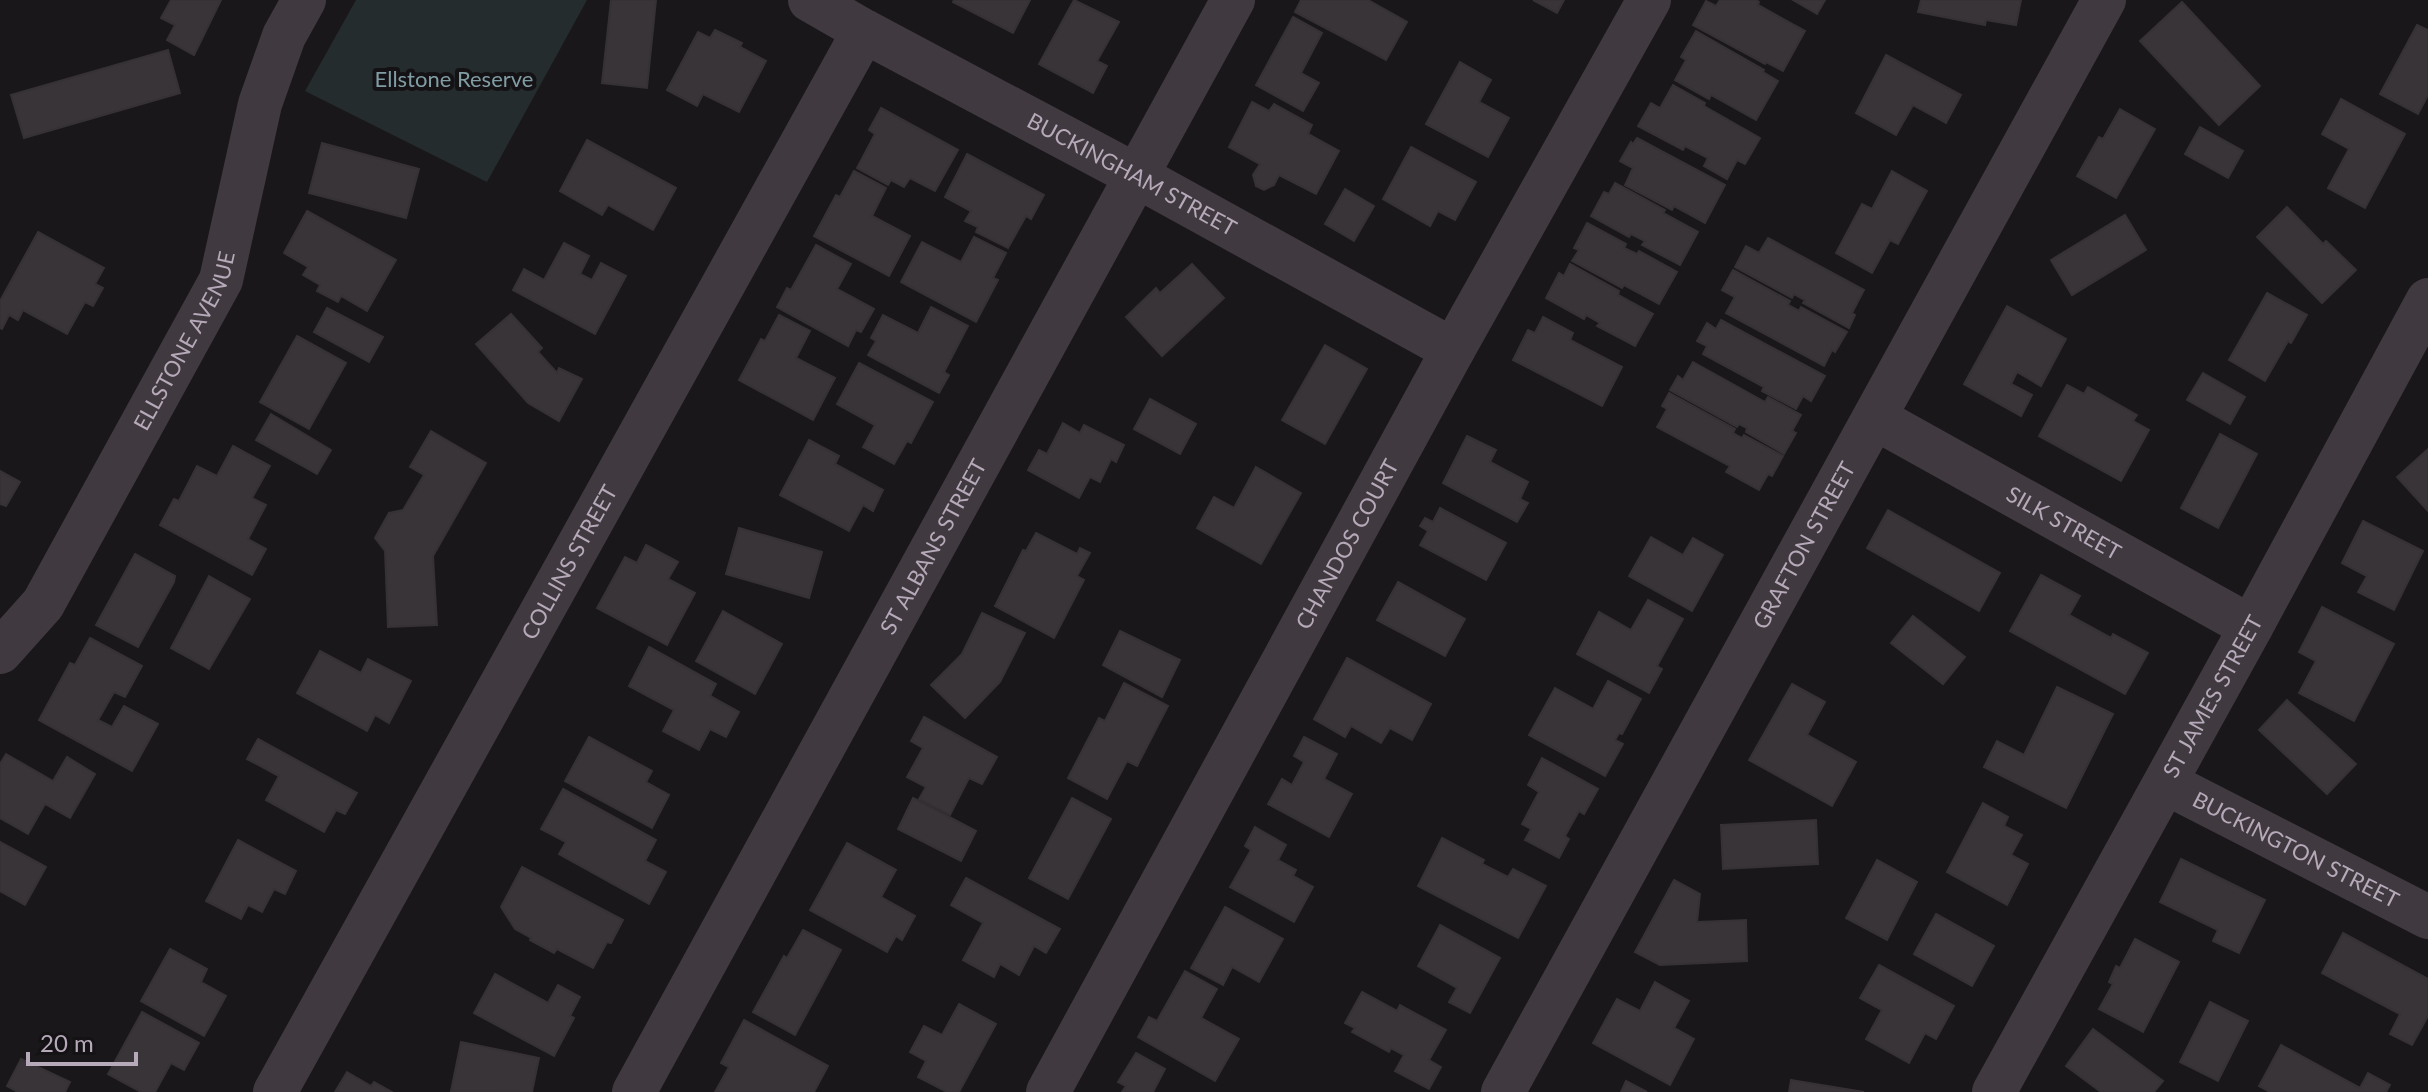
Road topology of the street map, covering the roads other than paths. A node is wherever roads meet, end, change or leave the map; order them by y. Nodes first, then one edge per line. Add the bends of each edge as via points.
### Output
1 (304, 0) edge
2 (810, 0) edge
3 (1233, 0) edge
4 (1649, 0) edge
5 (2104, 0) edge
6 (864, 31) junction
7 (1137, 176) junction
8 (2428, 300) edge
9 (1453, 350) junction
10 (1875, 418) junction
11 (2251, 627) junction
12 (0, 652) edge
13 (2166, 783) junction
14 (2428, 917) edge
15 (275, 1092) edge
16 (634, 1092) edge
17 (1048, 1092) edge
18 (1503, 1092) edge
19 (1994, 1092) edge

1 - 12 street, ELLSTONE AVENUE via 284,36 260,104 221,280 43,604
2 - 6 street, BUCKINGHAM STREET
3 - 7 street, ST ALBANS STREET
4 - 9 street, CHANDOS COURT
5 - 10 street, GRAFTON STREET
6 - 7 street, BUCKINGHAM STREET
6 - 15 street, COLLINS STREET
7 - 9 street, BUCKINGHAM STREET
7 - 16 street, ST ALBANS STREET
8 - 11 street, ST JAMES STREET
9 - 17 street, CHANDOS COURT
10 - 11 street, SILK STREET
10 - 18 street, GRAFTON STREET
11 - 13 street, ST JAMES STREET
13 - 14 street, BUCKINGTON STREET
13 - 19 street, ST JAMES STREET

